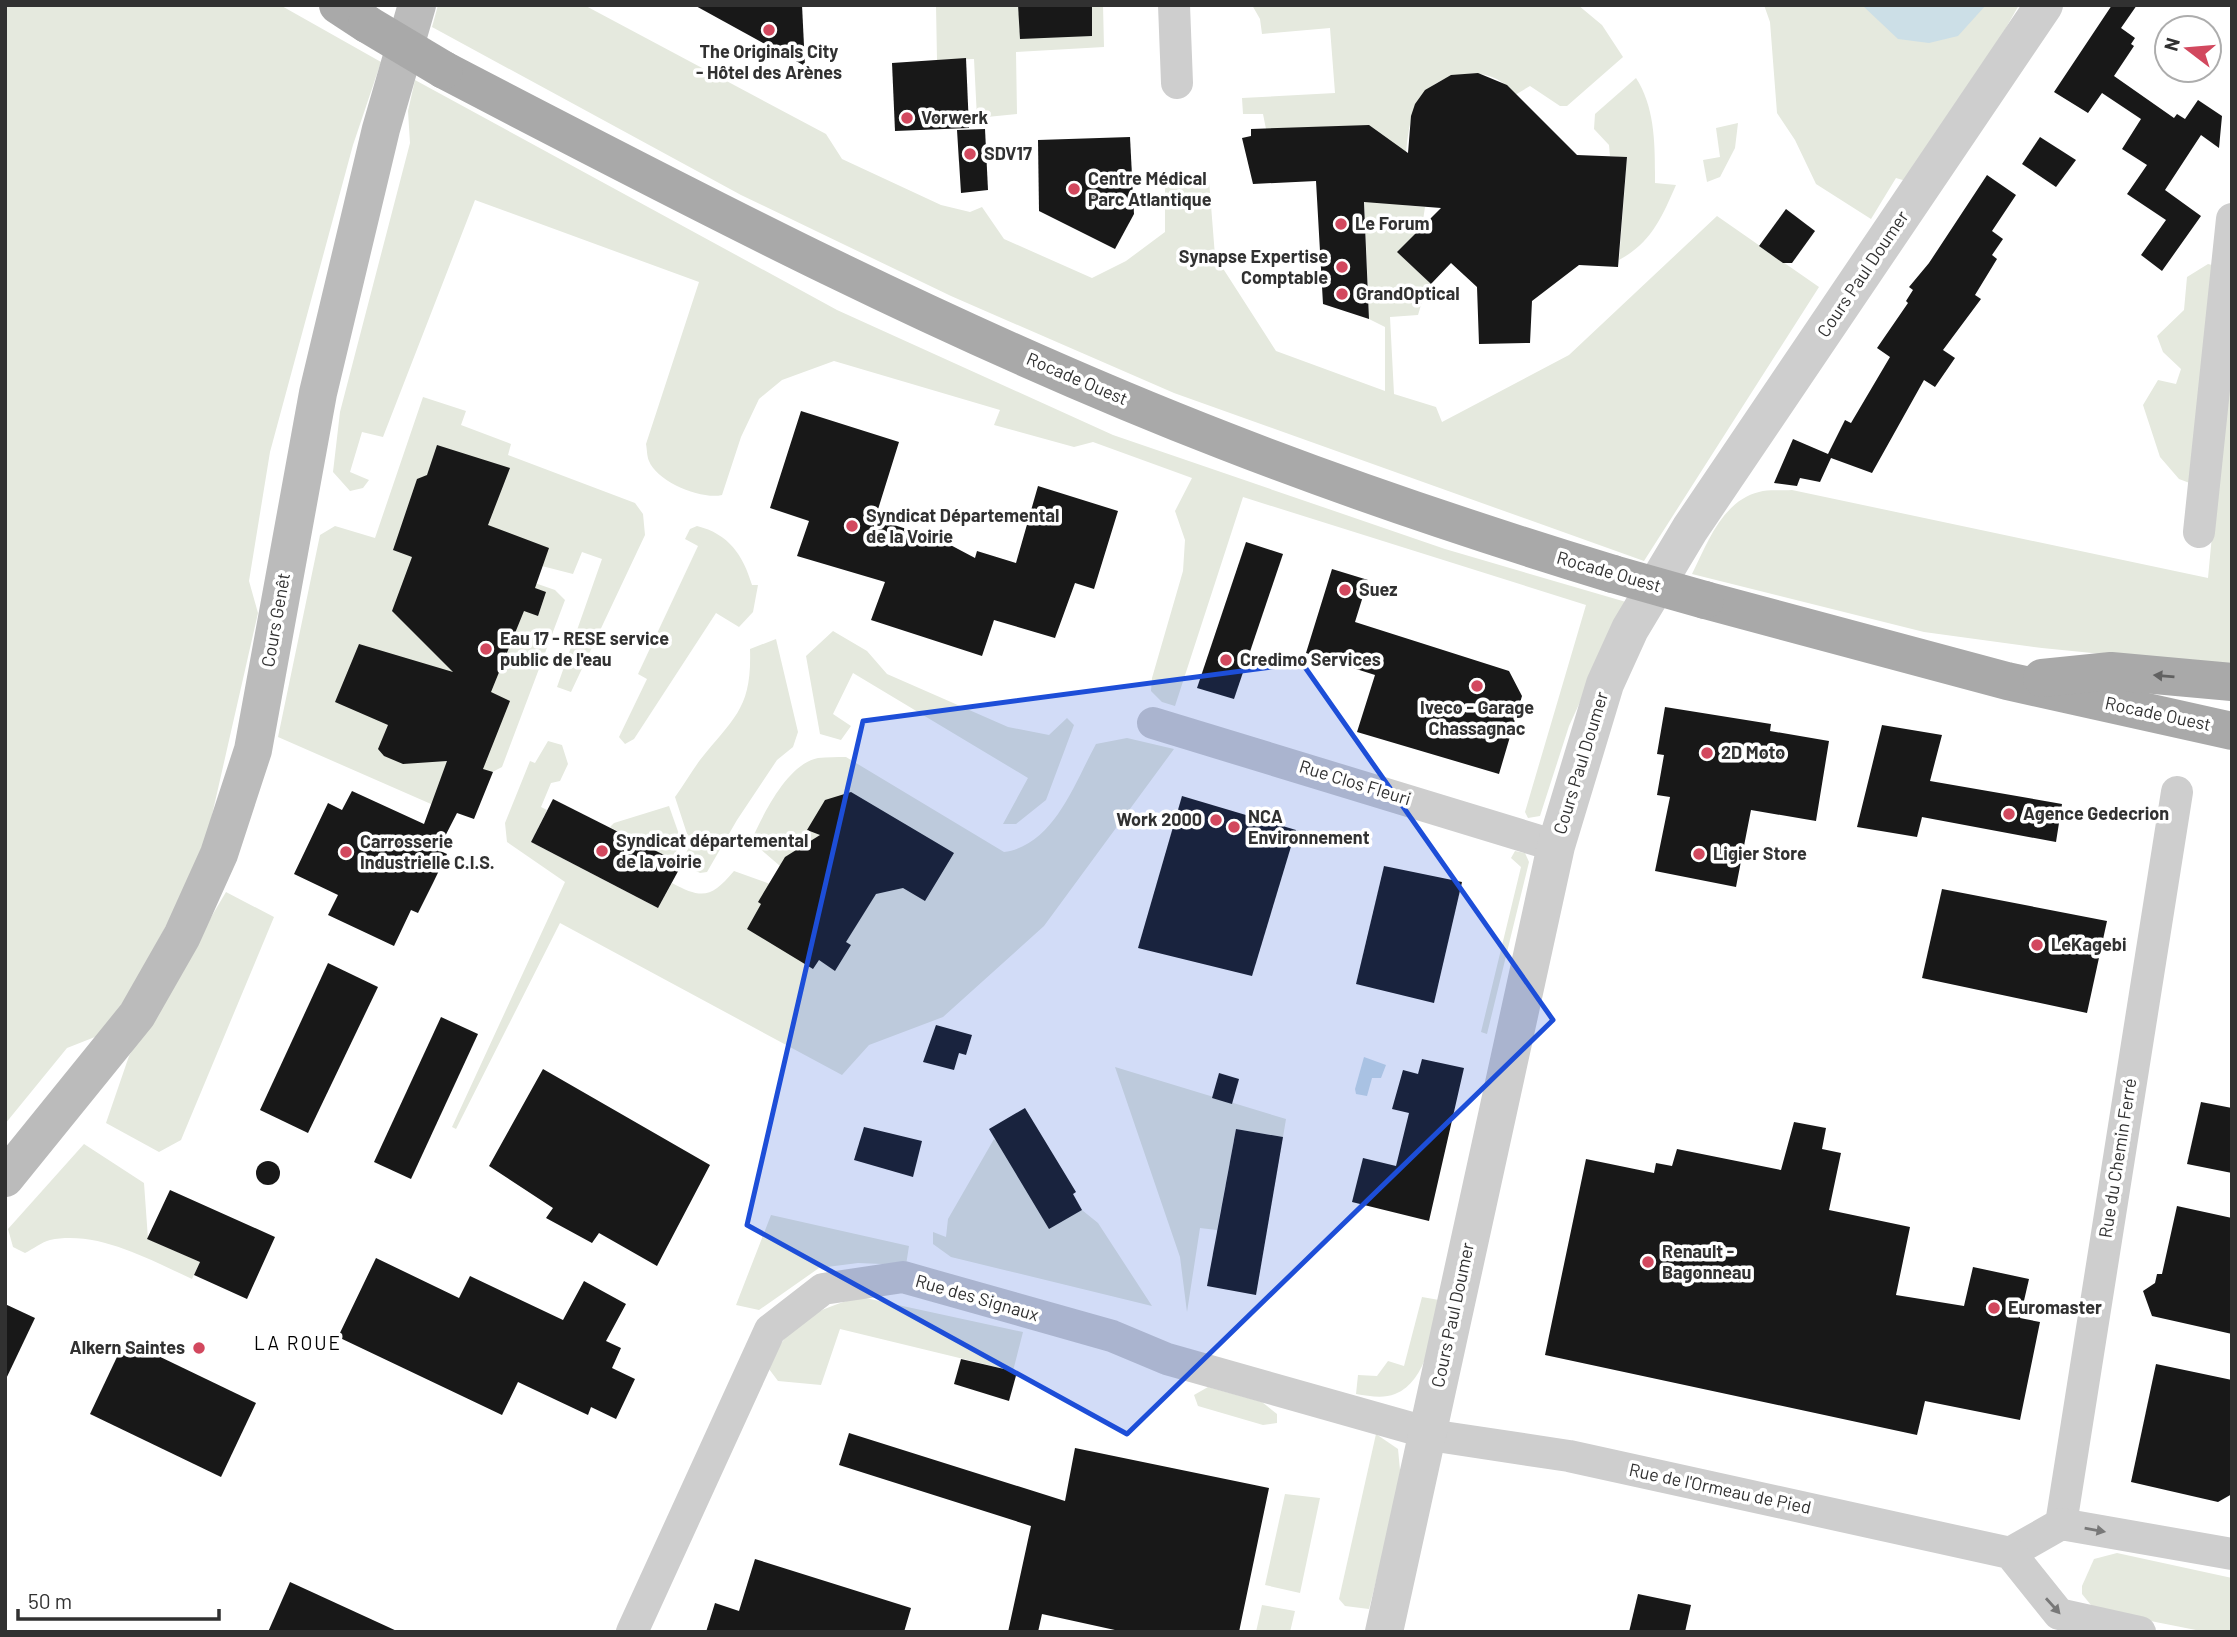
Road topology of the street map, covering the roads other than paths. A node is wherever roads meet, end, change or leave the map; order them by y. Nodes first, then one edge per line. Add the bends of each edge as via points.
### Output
1 (417, 5) edge
2 (1174, 5) edge
3 (2044, 5) edge
4 (346, 10) edge
5 (1177, 83) dead end
6 (2232, 219) edge
7 (2199, 532) dead end
8 (2007, 681) junction
9 (2232, 682) edge
10 (1153, 723) dead end
11 (2232, 731) edge
12 (2177, 792) dead end
13 (1556, 846) junction
14 (5, 1178) edge
15 (1429, 1433) junction
16 (2061, 1524) junction
17 (2010, 1553) junction
18 (2232, 1554) edge
19 (632, 1632) edge
20 (1384, 1632) edge
21 (2140, 1632) edge

1 - 14 main road, Cours Genêt via 381,129 318,393 253,750 219,854 182,936 137,1015
2 - 5 street
3 - 13 street, Cours Paul Doumer via 1690,529 1630,629 1588,733
4 - 8 main road, Rocade Ouest, bridge via 444,70 725,217 1007,349 1223,441 1444,523 1705,600
6 - 7 street
9 -> 8 main road via 2111,671
8 - 11 main road, Rocade Ouest
10 - 13 street, Rue Clos Fleuri
12 - 16 street, Rue du Chemin Ferré
13 - 15 street, Cours Paul Doumer via 1500,1088
15 - 17 street, Rue de l'Ormeau de Pied via 1569,1456
15 - 19 street, Rue des Signaux via 1167,1359 1112,1336 903,1277 823,1289 770,1330
15 - 20 street, Cours Paul Doumer
16 - 17 street
16 -> 18 street
17 -> 21 street via 2059,1614

